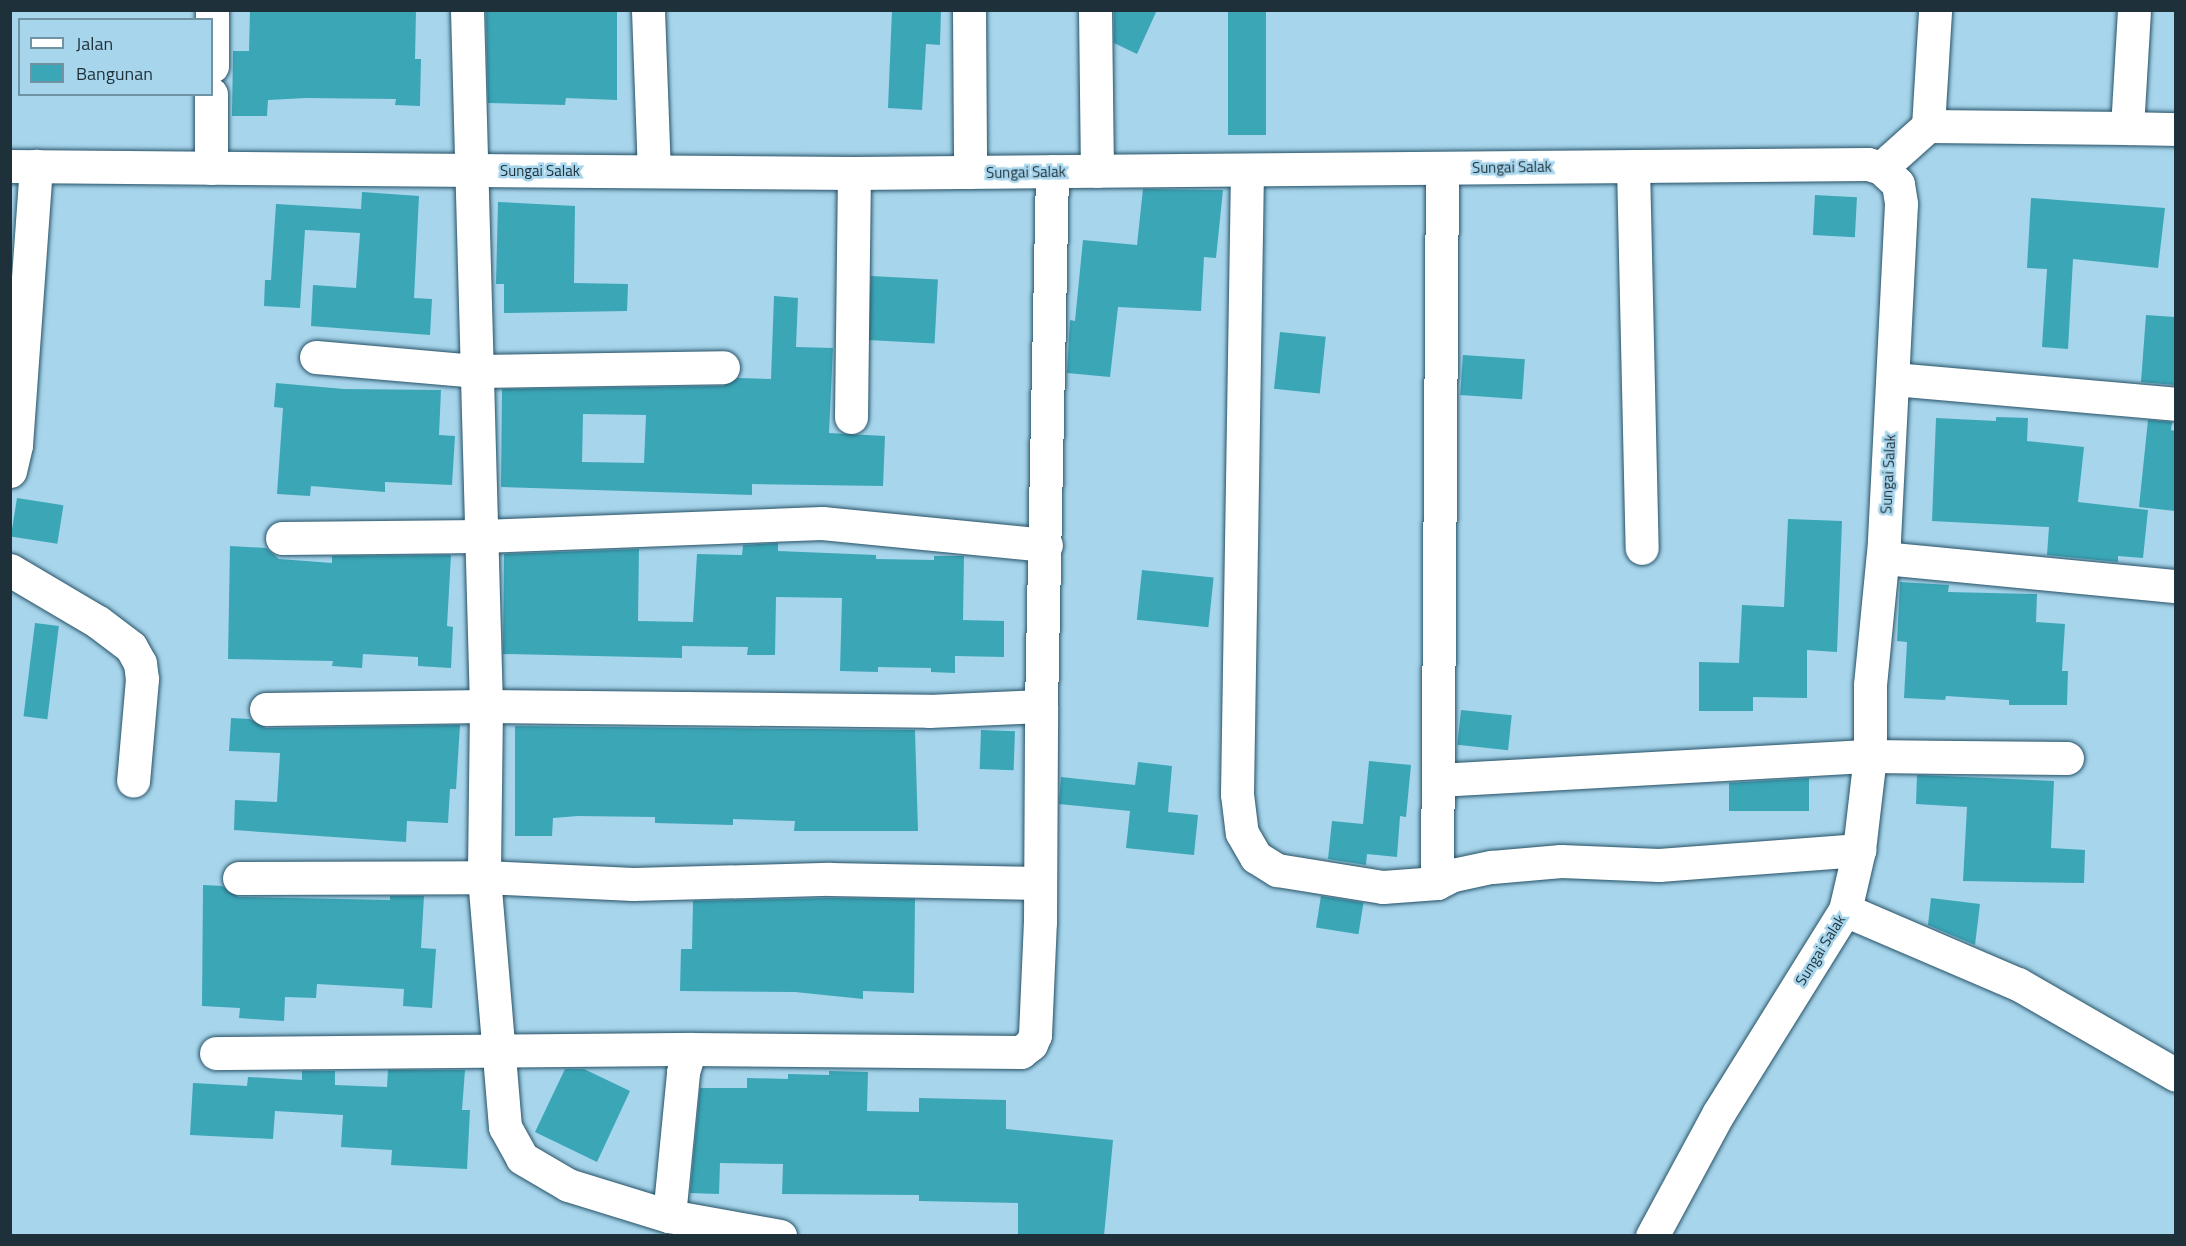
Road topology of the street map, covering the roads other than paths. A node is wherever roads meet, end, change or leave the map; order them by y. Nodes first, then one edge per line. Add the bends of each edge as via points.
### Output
1 (467, 10) edge
2 (648, 10) edge
3 (969, 10) edge
4 (1095, 10) edge
5 (1935, 10) edge
6 (2134, 10) edge
7 (211, 96) edge
8 (1928, 126) junction
9 (2127, 128) junction
10 (2175, 129) edge
11 (23, 166) edge
12 (1633, 166) junction
13 (211, 168) junction
14 (1442, 168) junction
15 (1881, 168) junction
16 (472, 170) junction
17 (1247, 170) junction
18 (654, 171) junction
19 (1052, 171) junction
20 (1097, 171) junction
21 (970, 172) junction
22 (854, 173) junction
23 (316, 357) dead end
24 (723, 367) dead end
25 (477, 371) junction
26 (1893, 379) junction
27 (2175, 404) edge
28 (851, 417) dead end
29 (10, 471) edge
30 (482, 536) junction
31 (282, 538) dead end
32 (1046, 545) junction
33 (1642, 548) dead end
34 (1883, 558) junction
35 (10, 570) edge
36 (2175, 586) edge
37 (486, 706) junction
38 (1041, 706) junction
39 (266, 709) dead end
40 (1870, 756) junction
41 (2067, 758) dead end
42 (1437, 780) junction
43 (133, 781) dead end
44 (1859, 850) junction
45 (484, 877) junction
46 (239, 878) dead end
47 (1040, 883) junction
48 (1437, 884) junction
49 (1845, 910) junction
50 (500, 1049) junction
51 (690, 1049) junction
52 (216, 1053) dead end
53 (2175, 1075) edge
54 (669, 1216) junction
55 (780, 1236) edge
56 (1652, 1236) edge

1 - 16 street
2 - 18 street
3 - 21 street
4 - 20 street
5 - 8 street
6 - 9 street
7 - 13 street
8 - 9 street
8 - 15 street
9 - 10 street
11 - 13 street, Sungai Salak
11 - 29 street via 16,445
12 - 14 street, Sungai Salak
12 - 15 street, Sungai Salak via 1868,164
12 - 33 street
13 - 16 street, Sungai Salak
14 - 17 street, Sungai Salak
14 - 42 street
15 - 26 street, Sungai Salak via 1898,184 1901,204
16 - 18 street, Sungai Salak
16 - 25 street
17 - 20 street, Sungai Salak
17 - 48 street via 1237,794 1242,833 1256,857 1277,870 1383,887
18 - 22 street, Sungai Salak
19 - 20 street, Sungai Salak
19 - 21 street, Sungai Salak
19 - 32 street
21 - 22 street, Sungai Salak
22 - 28 street
23 - 25 street
24 - 25 street
25 - 30 street
26 - 27 street
26 - 34 street, Sungai Salak
30 - 31 street
30 - 32 street via 822,524
30 - 37 street
32 - 38 street
34 - 36 street
34 - 40 street, Sungai Salak via 1870,685
35 - 43 street via 98,622 131,647 140,663 142,679
37 - 38 street via 929,711
37 - 39 street
37 - 45 street
38 - 47 street
40 - 41 street
40 - 42 street
40 - 44 street, Sungai Salak
42 - 48 street
44 - 48 street via 1659,865 1549,862 1492,867 1453,875
44 - 49 street, Sungai Salak
45 - 46 street
45 - 47 street via 633,884 830,879
45 - 50 street
47 - 51 street via 1035,1035 1021,1052
49 - 53 street via 2018,984
49 - 56 street, Sungai Salak via 1718,1114
50 - 51 street
50 - 52 street
50 - 54 street via 506,1127 522,1158 568,1185
51 - 54 street via 683,1072
54 - 55 street

